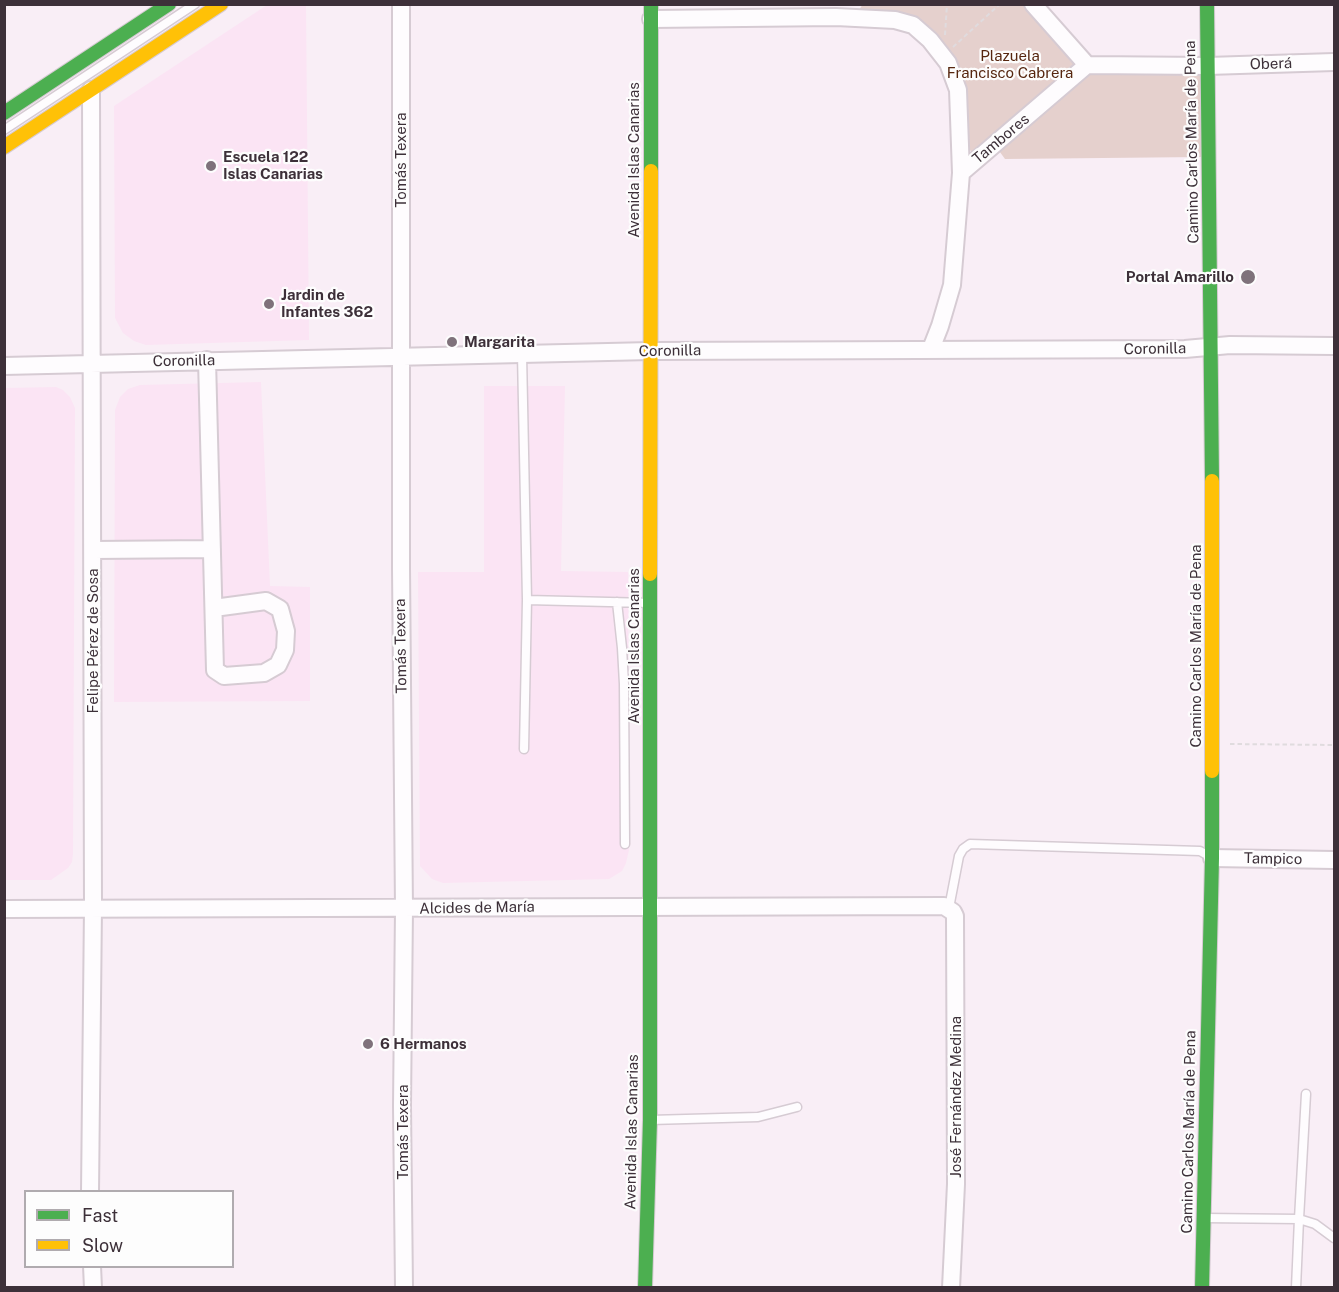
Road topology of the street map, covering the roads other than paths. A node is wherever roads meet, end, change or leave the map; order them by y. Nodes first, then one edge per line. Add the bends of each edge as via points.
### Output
1 (169, 4) edge
2 (195, 4) edge
3 (221, 4) edge
4 (401, 4) edge
5 (850, 4) edge
6 (1033, 4) edge
7 (1207, 4) edge
8 (651, 11) edge
9 (836, 17) junction
10 (1335, 62) edge
11 (1087, 65) junction
12 (1208, 66) junction
13 (91, 90) junction
14 (4, 113) edge
15 (4, 130) edge
16 (4, 147) edge
17 (962, 172) junction
18 (1212, 346) junction
19 (1335, 346) edge
20 (931, 349) junction
21 (651, 351) junction
22 (522, 354) junction
23 (402, 356) junction
24 (207, 360) junction
25 (93, 363) junction
26 (4, 366) edge
27 (212, 549) junction
28 (93, 550) junction
29 (527, 600) junction
30 (617, 602) junction
31 (651, 603) junction
32 (214, 608) junction
33 (524, 749) dead end
34 (625, 844) dead end
35 (1212, 858) junction
36 (1335, 860) edge
37 (93, 907) junction
38 (650, 907) junction
39 (949, 908) junction
40 (4, 909) edge
41 (404, 909) junction
42 (1306, 1094) dead end
43 (797, 1107) dead end
44 (650, 1120) junction
45 (90, 1190) edge
46 (1203, 1218) junction
47 (1299, 1219) junction
48 (1335, 1238) edge
49 (92, 1268) edge
50 (93, 1287) edge
51 (404, 1287) edge
52 (645, 1287) edge
53 (951, 1287) edge
54 (1202, 1287) edge
55 (1296, 1287) edge

1 - 14 street
2 - 15 lane
3 - 13 street
4 - 23 street, Tomás Texera
5 - 9 street
6 - 11 street
7 - 12 street, Camino Carlos María de Pena
8 - 9 street, Tambores
8 - 21 street, Avenida Islas Canarias
9 - 17 street, Tambores via 895,20 914,25 943,56 958,90
10 - 12 street, Oberá
11 - 12 street, Oberá
11 - 17 street, Tambores
12 - 18 street, Camino Carlos María de Pena
13 - 16 street
13 - 25 street, Felipe Pérez de Sosa
17 - 20 street via 951,285
18 - 19 street, Coronilla
18 - 20 street, Coronilla
18 - 35 street, Camino Carlos María de Pena
20 - 21 street, Coronilla
21 - 22 street, Coronilla
21 - 31 street, Avenida Islas Canarias
22 - 23 street, Coronilla
22 - 29 lane
23 - 24 street, Coronilla
23 - 41 street, Tomás Texera
24 - 25 street, Coronilla
24 - 27 street
25 - 26 street, Coronilla
25 - 28 street, Felipe Pérez de Sosa
27 - 28 street
27 - 32 street
28 - 37 street, Felipe Pérez de Sosa
29 - 30 lane
29 - 33 lane
30 - 31 lane
30 - 34 lane via 623,672
31 - 38 street, Avenida Islas Canarias
32 - 32 street via 215,670 224,676 264,673 278,665 285,650 286,631 280,609 266,602
35 - 36 street, Tampico
35 - 39 lane via 1200,851 970,844 959,856
35 - 46 street, Camino Carlos María de Pena
37 - 40 street, Alcides de María
37 - 41 street, Alcides de María
37 - 45 street, Felipe Pérez de Sosa
38 - 39 street, Alcides de María
38 - 41 street, Alcides de María
38 - 44 street, Avenida Islas Canarias
39 - 53 street, José Fernández Medina via 955,916 957,1066
41 - 51 street, Tomás Texera
42 - 47 lane
43 - 44 lane via 758,1117
44 - 52 street, Avenida Islas Canarias
46 - 47 lane
46 - 54 street, Camino Carlos María de Pena
47 - 48 lane via 1315,1224
47 - 55 lane
49 - 50 street

